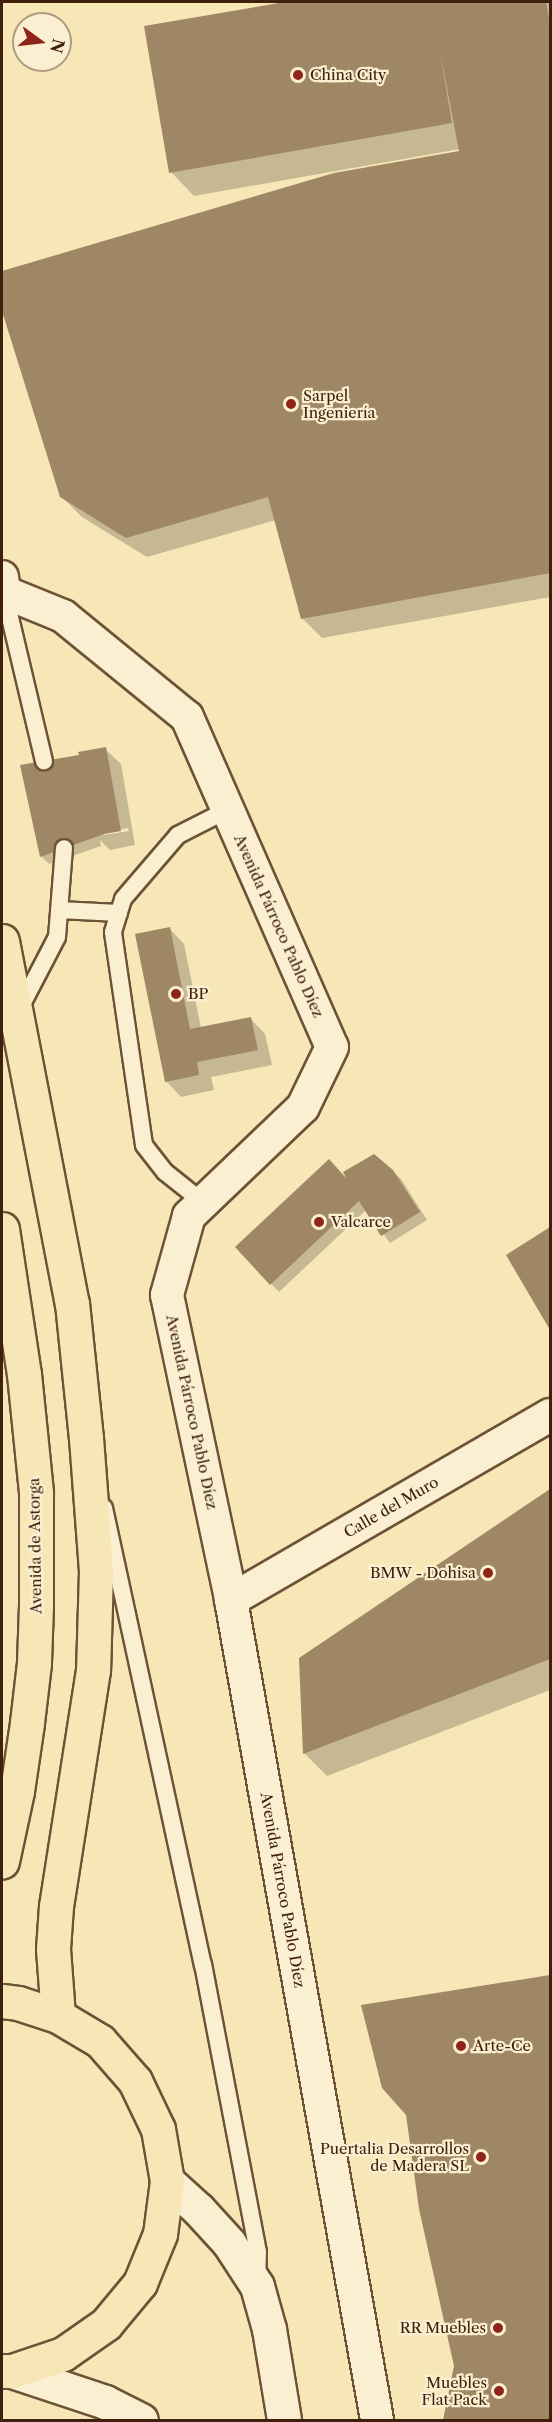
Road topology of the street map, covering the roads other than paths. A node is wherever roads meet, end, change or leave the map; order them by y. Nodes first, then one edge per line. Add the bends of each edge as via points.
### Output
1 (2, 588) edge
2 (45, 761) dead end
3 (227, 810) junction
4 (64, 848) dead end
5 (59, 910) junction
6 (119, 914) junction
7 (2, 941) edge
8 (16, 1016) junction
9 (204, 1203) junction
10 (2, 1229) edge
11 (550, 1415) edge
12 (86, 1438) junction
13 (231, 1600) junction
14 (2, 1861) edge
15 (2, 2001) edge
16 (58, 2016) junction
17 (167, 2181) junction
18 (257, 2286) junction
19 (7, 2371) edge
20 (141, 2421) edge
21 (284, 2421) edge
22 (377, 2421) edge

1 - 2 lane
1 - 3 street, Avenida Párroco Pablo Díez via 63,616 187,717
3 - 6 lane via 178,835 123,898
3 - 9 street, Avenida Párroco Pablo Díez via 332,1047 303,1107
4 - 5 lane
5 - 6 lane
5 - 8 lane via 57,937
6 - 9 lane via 113,932 144,1145 165,1172
7 - 8 highway
8 - 12 highway via 72,1303
9 - 13 street, Avenida Párroco Pablo Díez via 189,1216 167,1295
10 - 14 highway, Avenida de Astorga via 24,1374 36,1493 34,1663 17,1791
11 - 13 street, Calle del Muro
12 - 16 highway via 96,1571 93,1670 56,1906 53,1949
12 - 18 lane via 108,1522 203,1964 258,2252
13 - 22 street, Avenida Párroco Pablo Díez
15 - 16 highway
16 - 17 highway via 100,2042 135,2081 158,2129
17 - 18 main road via 229,2243
17 - 19 highway via 160,2234 140,2283 113,2316 63,2354
18 - 21 main road via 269,2329
19 - 20 main road via 105,2402

